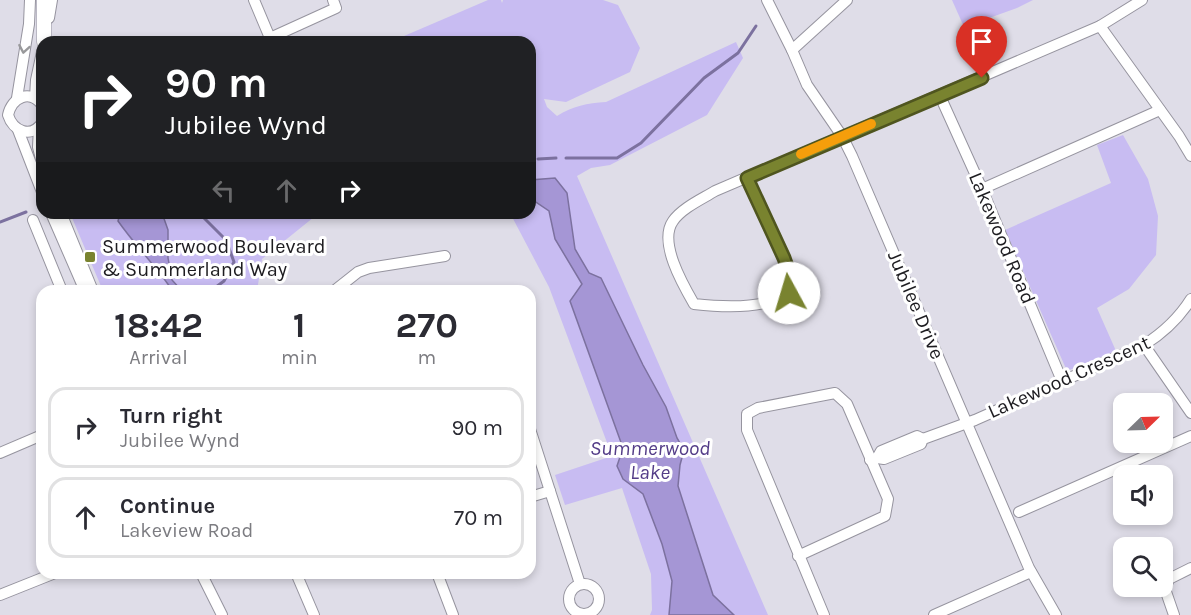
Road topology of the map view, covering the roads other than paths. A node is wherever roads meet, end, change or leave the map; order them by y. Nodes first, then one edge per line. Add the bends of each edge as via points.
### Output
1 (30, 0) edge
2 (44, 0) edge
3 (52, 0) edge
4 (254, 0) edge
5 (333, 0) edge
6 (767, 0) edge
7 (847, 0) edge
8 (1142, 0) edge
9 (1100, 26) junction
10 (44, 36) edge
11 (45, 36) edge
12 (269, 36) edge
13 (274, 36) edge
14 (792, 50) junction
15 (940, 96) junction
16 (36, 101) edge
17 (14, 103) junction
18 (1160, 110) junction
19 (0, 115) edge
20 (10, 125) edge
21 (36, 128) edge
22 (842, 136) junction
23 (1191, 156) edge
24 (747, 178) junction
25 (36, 179) edge
26 (982, 189) junction
27 (53, 219) edge
28 (63, 219) edge
29 (33, 220) dead end
30 (57, 229) junction
31 (39, 236) junction
32 (445, 256) dead end
33 (59, 285) edge
34 (82, 285) edge
35 (91, 285) edge
36 (340, 285) edge
37 (1191, 299) edge
38 (1144, 345) junction
39 (1062, 381) junction
40 (1191, 413) edge
41 (966, 423) junction
42 (1191, 436) edge
43 (36, 438) edge
44 (536, 448) edge
45 (0, 453) edge
46 (873, 459) junction
47 (550, 491) junction
48 (536, 495) edge
49 (1019, 512) dead end
50 (798, 556) junction
51 (1191, 568) edge
52 (1031, 572) junction
53 (40, 579) edge
54 (204, 579) edge
55 (211, 579) edge
56 (299, 579) edge
57 (439, 579) edge
58 (580, 584) dead end
59 (0, 595) edge
60 (216, 600) junction
61 (222, 615) edge
62 (314, 615) edge
63 (453, 615) edge
64 (824, 615) edge
65 (934, 615) edge
66 (1056, 615) edge
67 (1174, 615) edge

1 -> 17 street
2 - 10 main road
3 - 11 street
4 - 12 street
5 - 13 street via 336,8
6 - 14 street, Jubilee Drive
7 - 14 street
8 - 9 street
9 - 15 street
9 - 18 street
14 - 22 street, Jubilee Drive via 807,85
15 - 22 street
15 - 26 street, Lakewood Road
16 - 17 street via 26,96
17 - 19 street
17 - 20 street via 8,115
18 - 23 street
18 - 26 street
20 - 21 street via 29,132
20 - 25 street
22 - 24 street
22 - 41 street, Jubilee Drive
24 - 24 street via 715,191 673,221 667,237 681,280 694,304 768,303 789,293 791,278 784,258
26 - 39 street, Lakewood Road
27 - 30 street
28 - 35 street
29 - 31 street
30 - 31 street
30 - 34 street
31 - 33 street
32 - 36 street via 369,268
37 - 38 street, Lakewood Crescent via 1161,334
38 - 39 street, Lakewood Crescent
38 - 40 street
39 - 41 street, Lakewood Crescent
41 - 46 street, Lakewood Crescent via 923,439 917,436 881,451
41 - 52 street, Jubilee Drive
42 - 49 street
43 - 45 street
44 - 47 street
46 - 50 street via 888,500 885,516
46 - 50 street via 847,404 835,393 758,408 747,414 747,430
47 - 48 street
47 - 58 street
50 - 64 street
51 - 67 street via 1169,579 1166,589
52 - 65 street
52 - 66 street, Jubilee Drive
53 - 59 street
54 - 60 street
55 - 60 street
56 - 62 street
57 - 63 street
60 - 61 street

